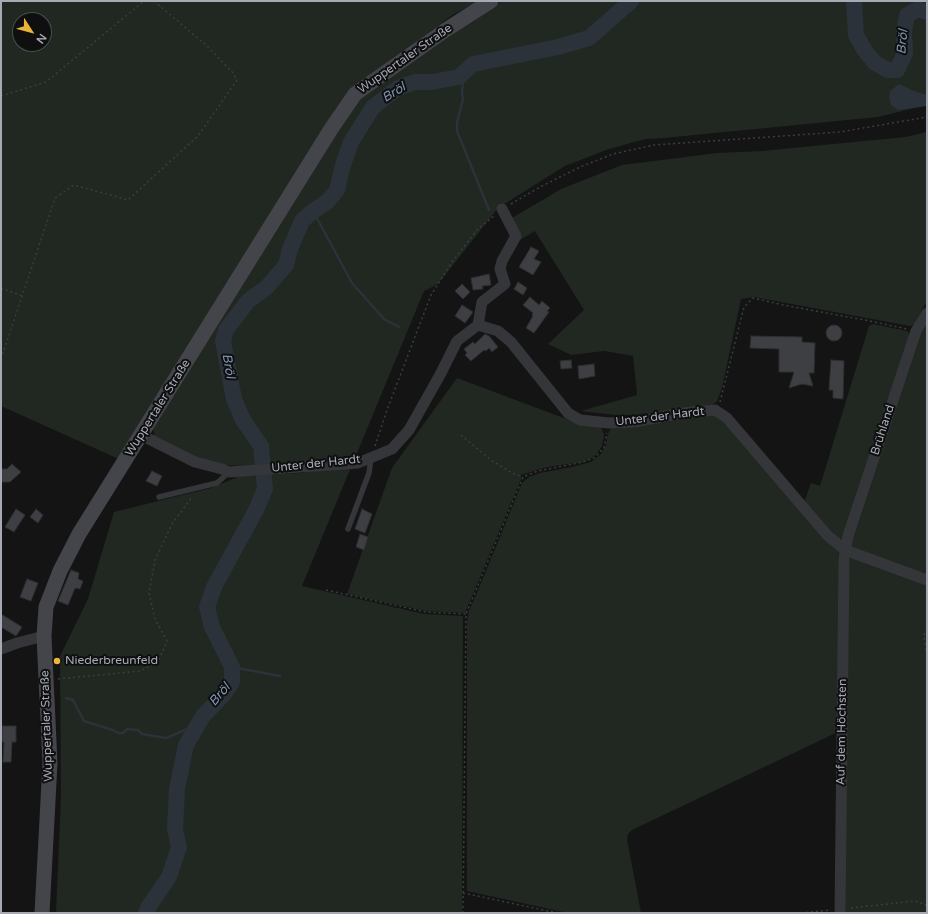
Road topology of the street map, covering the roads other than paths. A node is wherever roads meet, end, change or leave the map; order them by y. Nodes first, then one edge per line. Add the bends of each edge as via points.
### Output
1 (491, 1) edge
2 (502, 209) road end
3 (927, 313) edge
4 (478, 325) junction
5 (141, 435) junction
6 (371, 458) junction
7 (229, 472) junction
8 (159, 497) dead end
9 (348, 529) dead end
10 (845, 550) junction
11 (927, 580) edge
12 (44, 636) junction
13 (1, 649) edge
14 (840, 911) edge
15 (42, 913) edge

1 - 5 main road, Wuppertaler Straße via 444,30 355,94
2 - 4 street via 516,236 500,269 505,284 482,302
3 - 10 street, Brühland via 916,331
4 - 6 street, Unter der Hardt via 457,341 409,430 392,449
4 - 10 street, Unter der Hardt via 498,331 511,342 568,413 580,420 633,422 716,410 731,422 827,535
5 - 7 street, Unter der Hardt via 195,462
5 - 12 main road, Wuppertaler Straße via 79,534 60,571 46,607
6 - 7 street, Unter der Hardt via 358,463
6 - 9 lane via 369,473
7 - 8 lane via 217,483
10 - 11 street, Unter der Hardt
10 - 14 street, Auf dem Höchsten
12 - 13 street
12 - 15 main road, Wuppertaler Straße via 50,763

